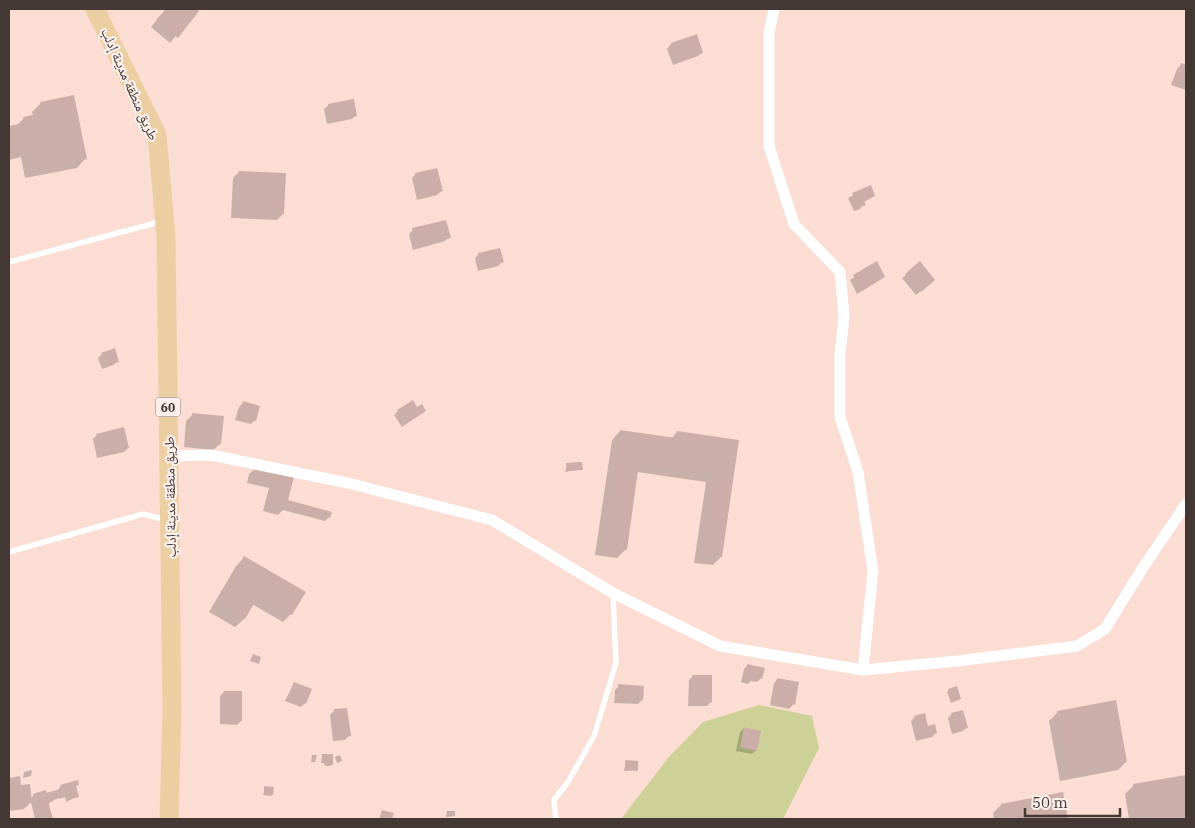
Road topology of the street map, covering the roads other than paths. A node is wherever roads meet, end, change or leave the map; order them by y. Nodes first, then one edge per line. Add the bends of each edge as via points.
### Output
1 (95, 9) edge
2 (774, 9) edge
3 (165, 221) junction
4 (9, 262) edge
5 (169, 456) junction
6 (1186, 504) edge
7 (170, 522) junction
8 (9, 552) edge
9 (613, 593) junction
10 (863, 670) junction
11 (168, 819) edge
12 (556, 819) edge

1 - 3 main road, طريق منطقة مدينة إدلب / 60 via 157,135
2 - 10 street via 768,33 769,146 794,224 840,272 844,316 840,417 858,472 873,570
3 - 4 lane
3 - 5 main road, طريق منطقة مدينة إدلب / 60
5 - 7 main road, طريق منطقة مدينة إدلب / 60
5 - 9 street via 211,455 348,483 492,520
6 - 10 street via 1105,629 1077,646
7 - 8 lane via 142,514
7 - 11 main road, طريق منطقة مدينة إدلب / 60 via 172,711
9 - 10 street via 720,646
9 - 12 lane via 616,663 594,736 554,800

